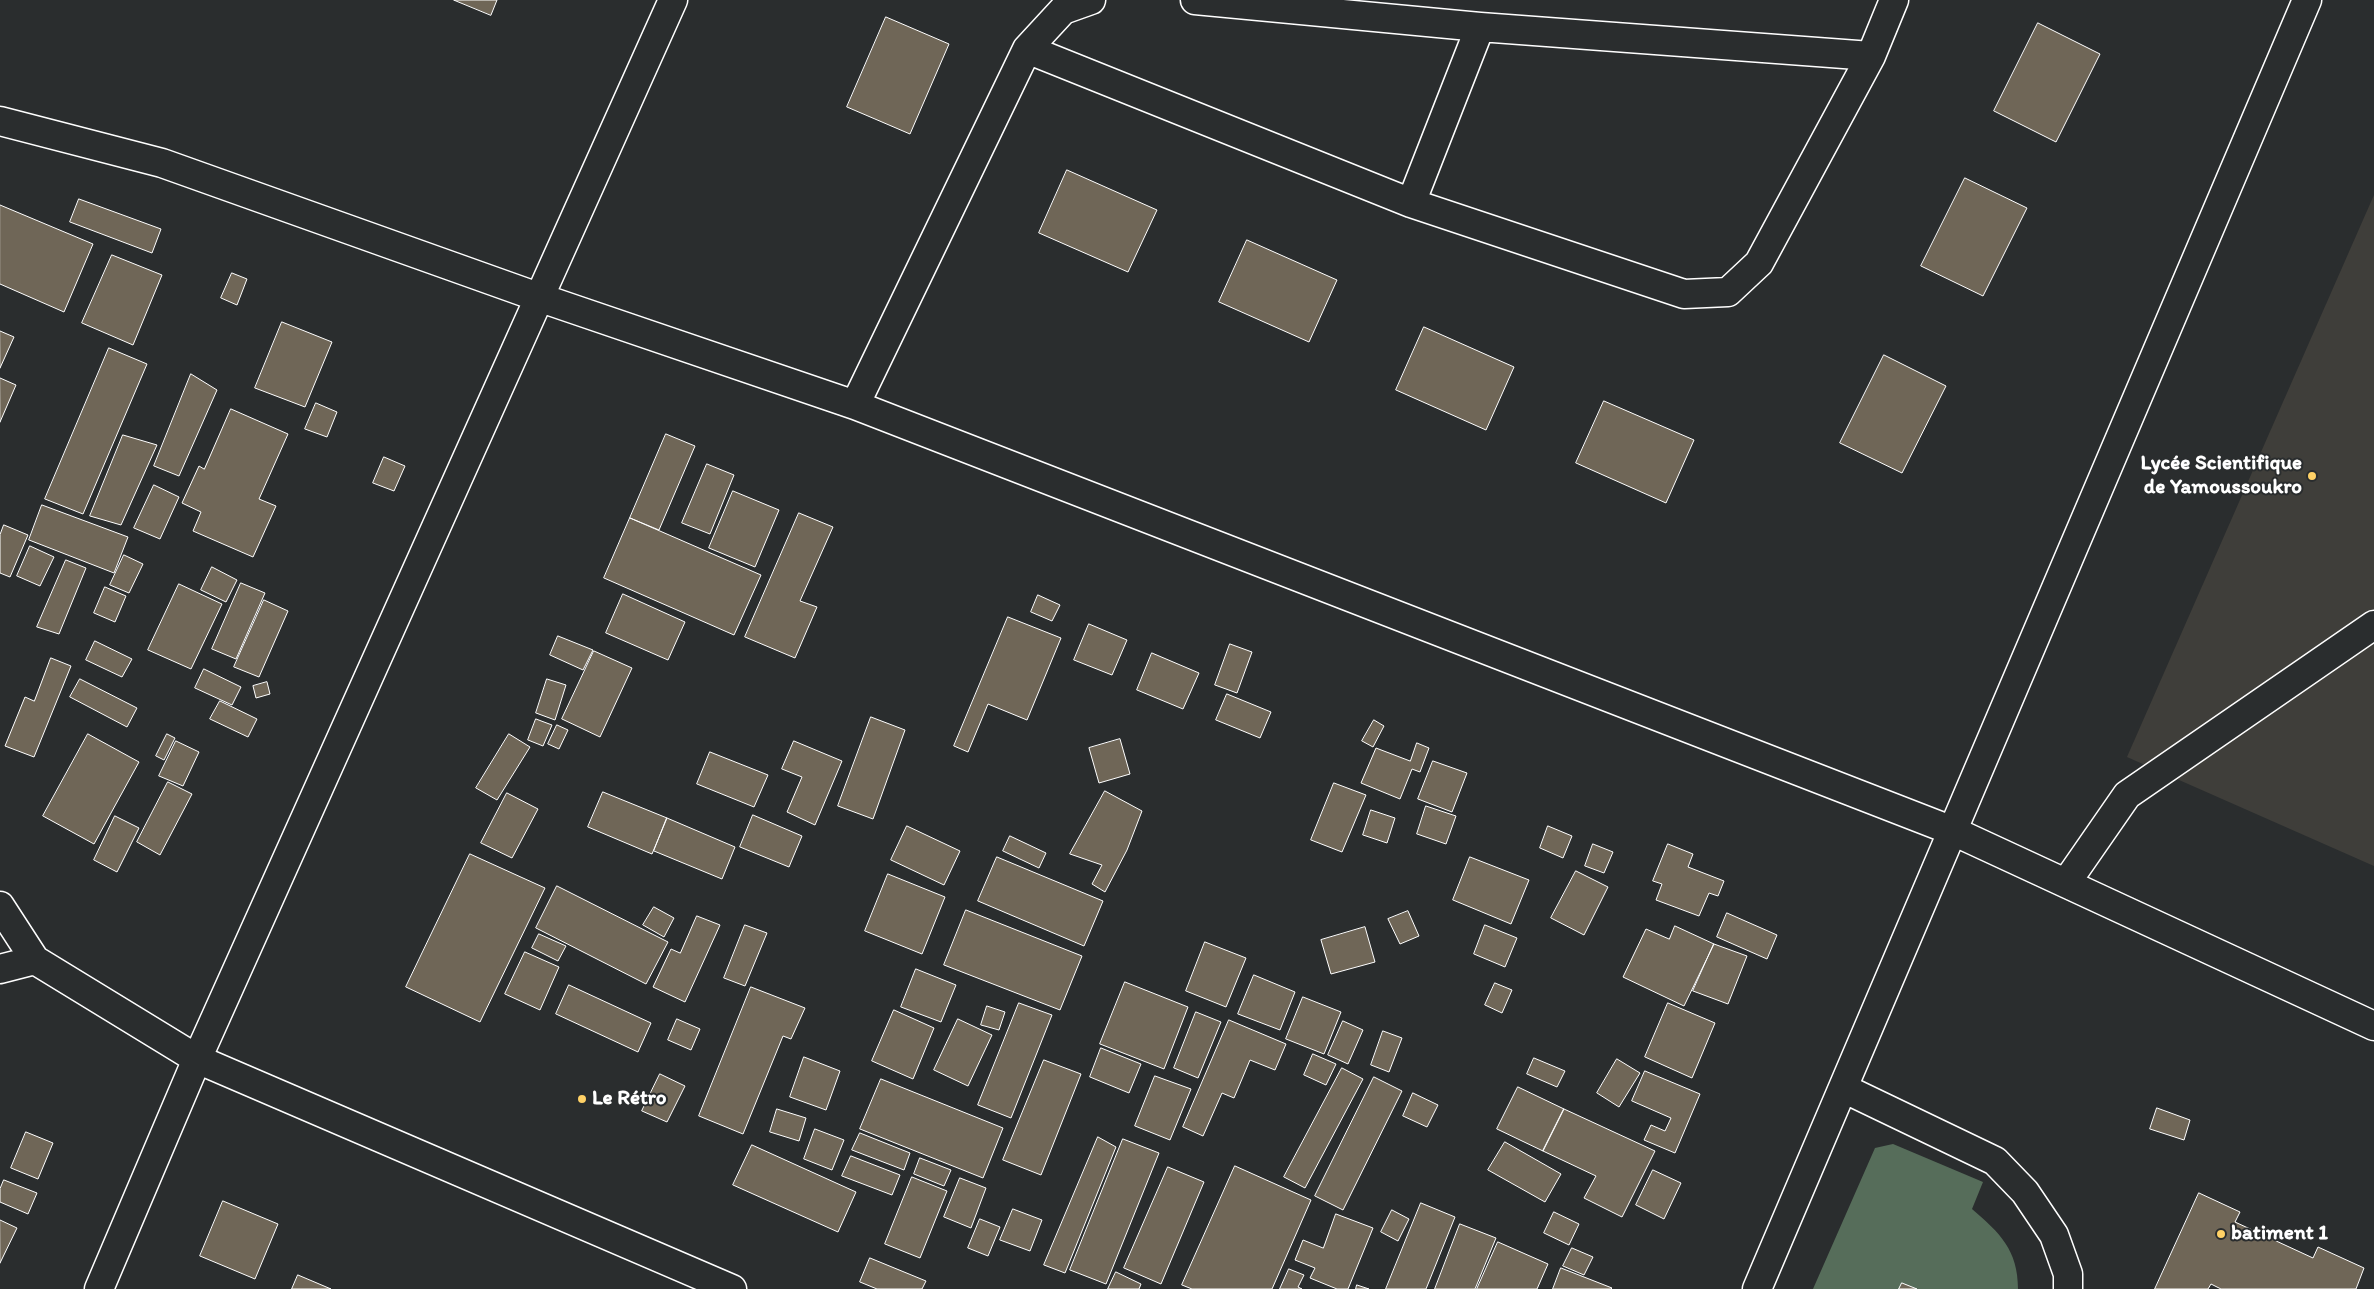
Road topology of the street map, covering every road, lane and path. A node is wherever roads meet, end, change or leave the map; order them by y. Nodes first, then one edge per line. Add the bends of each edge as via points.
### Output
1 (672, 0) edge
2 (1091, 0) edge
3 (1196, 0) edge
4 (1894, 0) edge
5 (2307, 0) edge
6 (1480, 27) junction
7 (1027, 49) junction
8 (1871, 56) junction
9 (0, 121) edge
10 (1410, 203) junction
11 (538, 297) junction
12 (854, 405) junction
13 (2374, 625) edge
14 (1953, 831) junction
15 (2066, 883) junction
16 (0, 906) edge
17 (34, 960) junction
18 (0, 969) edge
19 (2374, 1026) edge
20 (197, 1058) junction
21 (1843, 1088) junction
22 (99, 1289) edge
23 (732, 1289) edge
24 (1757, 1289) edge
25 (2068, 1289) edge

1 - 11 street
2 - 7 street via 1063,10
3 - 6 street
4 - 8 street
5 - 14 street
6 - 8 street
6 - 10 street
7 - 10 street
7 - 12 street
8 - 10 street via 1759,263 1728,292 1684,294
9 - 11 street via 162,163
11 - 12 street
11 - 20 street
12 - 14 street
13 - 15 street via 2127,795
14 - 15 street
14 - 21 street
15 - 19 street
16 - 17 street
17 - 18 street
17 - 20 street
20 - 22 street
20 - 23 street
21 - 24 street
21 - 25 street via 1995,1161 2025,1192 2054,1235 2068,1274

